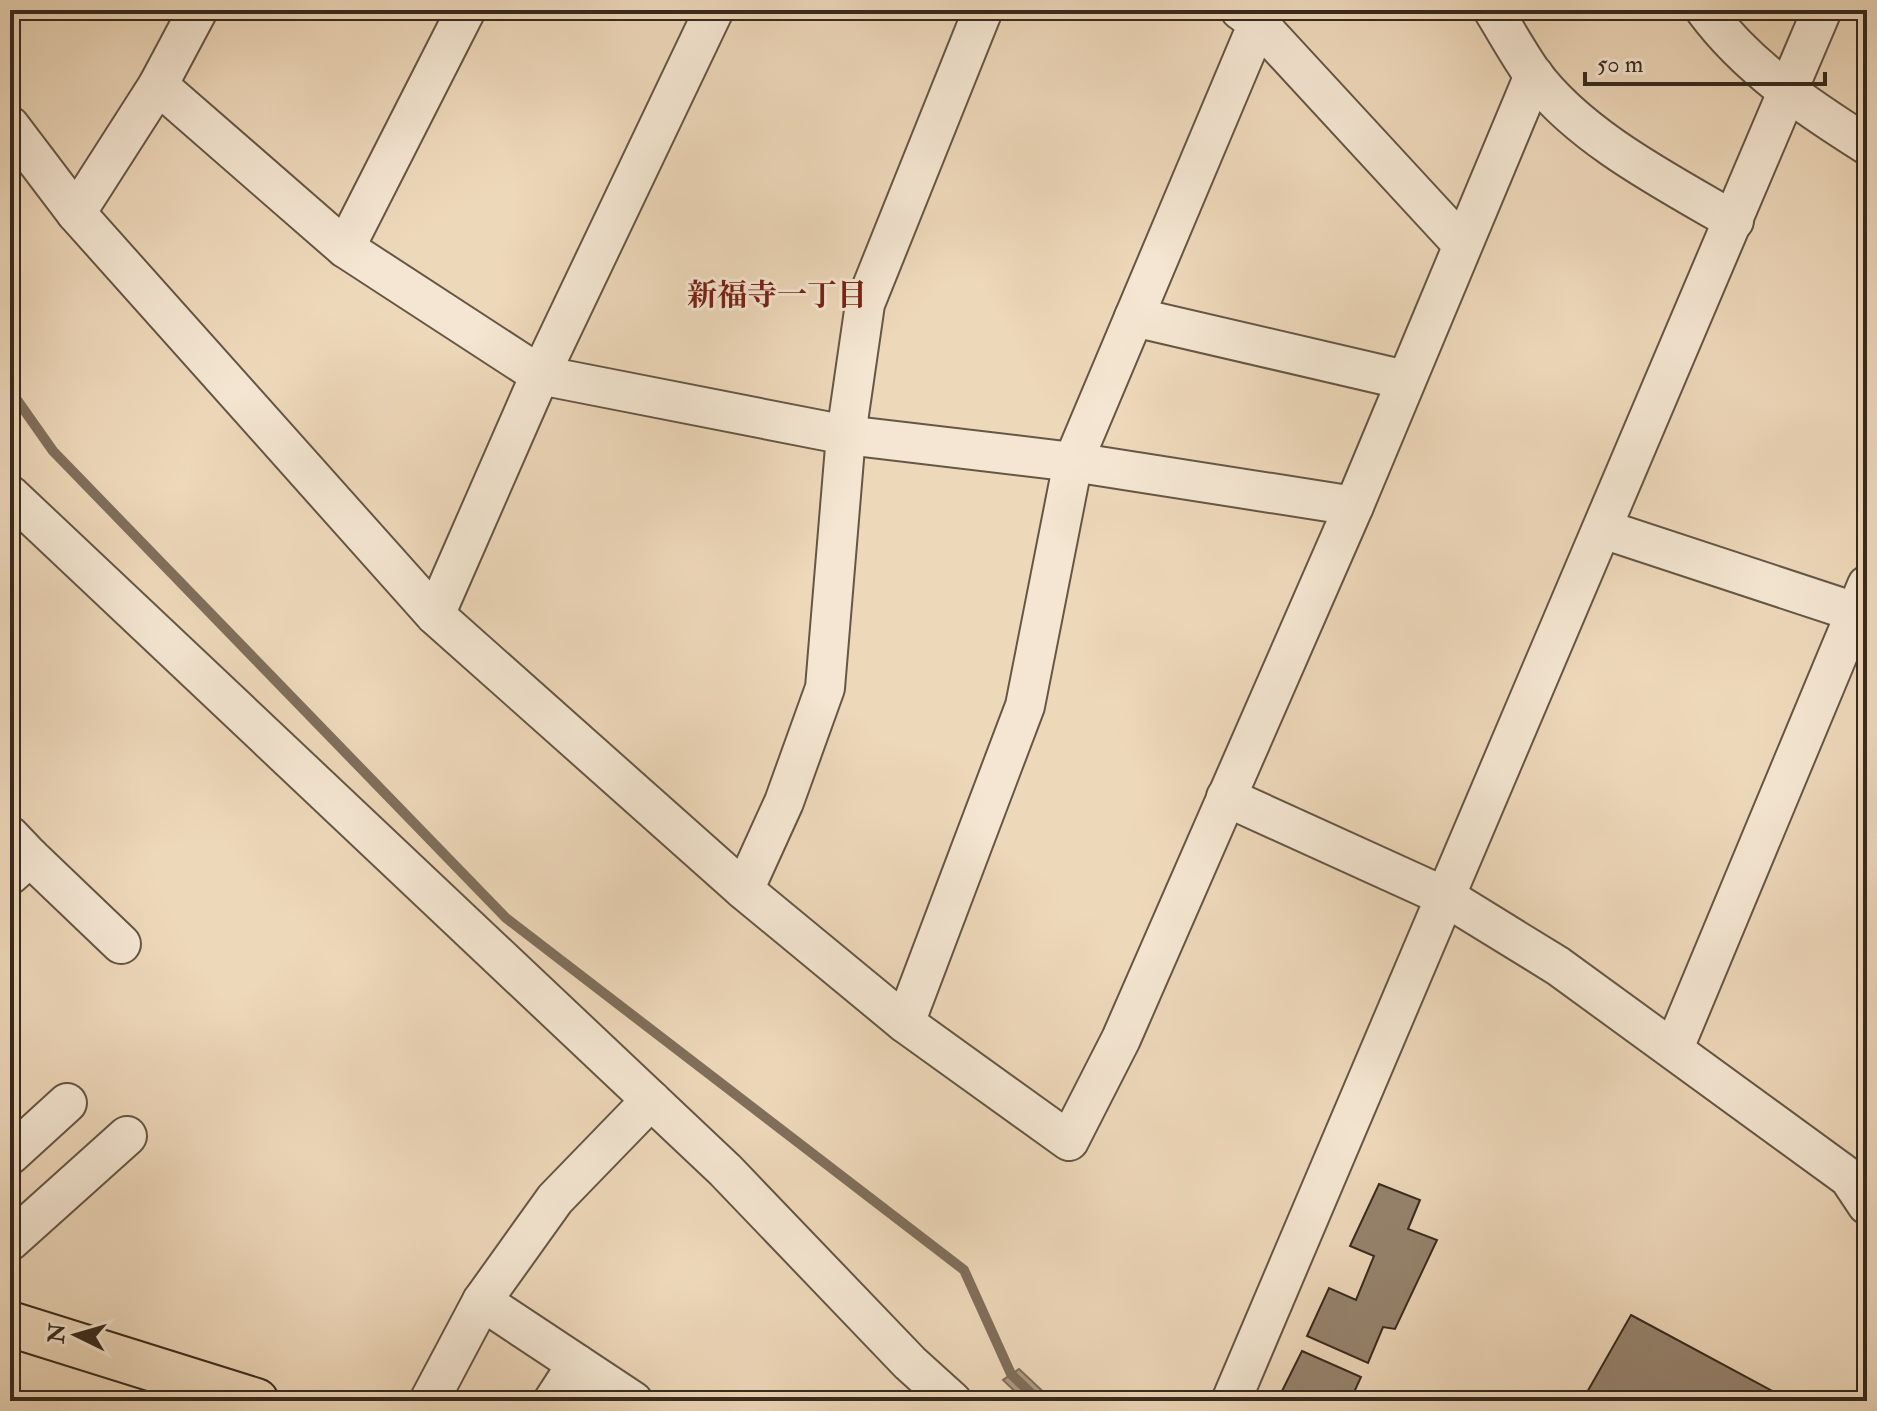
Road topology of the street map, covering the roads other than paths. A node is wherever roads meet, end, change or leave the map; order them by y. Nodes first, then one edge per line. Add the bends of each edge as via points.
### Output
1 (198, 10) edge
2 (466, 10) edge
3 (714, 10) edge
4 (983, 10) edge
5 (1493, 10) edge
6 (1705, 10) edge
7 (1822, 10) edge
8 (1249, 16) edge
9 (1534, 75) junction
10 (158, 85) junction
11 (1786, 93) junction
12 (10, 126) edge
13 (1867, 145) edge
14 (76, 213) junction
15 (1734, 221) junction
16 (1461, 243) junction
17 (345, 248) junction
18 (1134, 317) junction
19 (540, 375) junction
20 (1405, 380) junction
21 (846, 435) junction
22 (1073, 462) junction
23 (10, 495) edge
24 (1354, 506) junction
25 (1603, 529) junction
26 (1864, 604) edge
27 (435, 615) junction
28 (1226, 797) junction
29 (17, 856) edge
30 (744, 890) junction
31 (1446, 897) junction
32 (121, 944) dead end
33 (905, 1023) junction
34 (1674, 1048) junction
35 (651, 1100) junction
36 (67, 1103) dead end
37 (127, 1136) dead end
38 (10, 1155) edge
39 (1867, 1205) edge
40 (10, 1241) edge
41 (482, 1301) junction
42 (10, 1324) edge
43 (577, 1364) junction
44 (256, 1401) edge
45 (429, 1401) edge
46 (553, 1401) edge
47 (633, 1401) edge
48 (952, 1401) edge
49 (1231, 1401) edge

1 - 10 street
2 - 17 street
3 - 19 street
4 - 21 street via 865,304
5 - 9 street
6 - 11 street
7 - 11 street
8 - 16 street
8 - 18 street
9 - 15 street via 1572,114 1637,164
9 - 16 street
10 - 14 street
10 - 17 street
11 - 13 street
11 - 15 street
12 - 14 street
14 - 27 street
15 - 25 street
16 - 20 street
17 - 19 street
18 - 20 street
18 - 22 street
19 - 21 street
19 - 27 street
20 - 24 street
21 - 22 street
21 - 30 street via 825,688 784,802
22 - 24 street
22 - 33 street via 1025,706
23 - 35 street
24 - 28 street
25 - 26 street
25 - 31 street
26 - 34 street
27 - 30 street
28 - 31 street
28 - 33 street via 1121,1039 1069,1141
29 - 32 street
30 - 33 street
31 - 34 street via 1558,966
31 - 49 street
34 - 39 street via 1849,1178
35 - 41 street via 555,1199
35 - 48 street
36 - 38 street
37 - 40 street
41 - 43 street
41 - 45 street
42 - 44 main road
43 - 46 street
43 - 47 street

